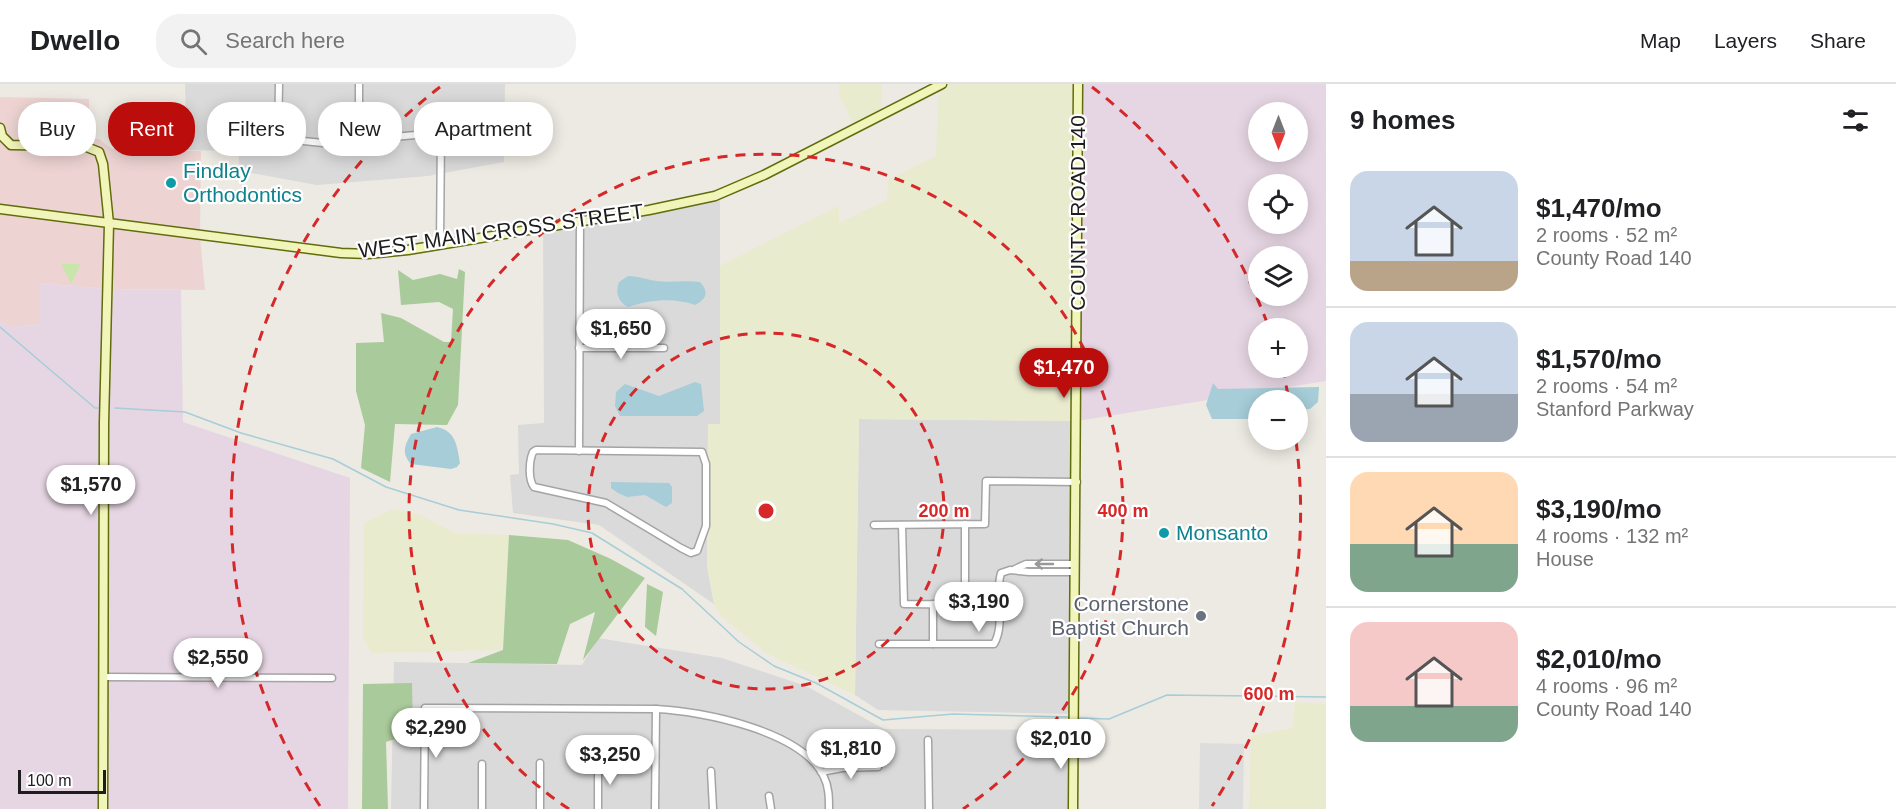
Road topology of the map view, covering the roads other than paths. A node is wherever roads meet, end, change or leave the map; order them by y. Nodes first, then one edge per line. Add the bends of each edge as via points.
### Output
1 (279, 84) edge
2 (359, 84) edge
3 (942, 84) edge
4 (1078, 84) edge
5 (279, 102) edge
6 (359, 102) edge
7 (0, 128) edge
8 (441, 156) edge
9 (0, 209) edge
10 (580, 221) junction
11 (109, 224) junction
12 (440, 244) junction
13 (579, 348) junction
14 (664, 348) dead end
15 (579, 451) junction
16 (1077, 482) junction
17 (965, 524) junction
18 (874, 525) dead end
19 (902, 525) junction
20 (1075, 568) junction
21 (933, 604) junction
22 (965, 604) junction
23 (999, 605) junction
24 (879, 644) dead end
25 (933, 644) junction
26 (103, 677) junction
27 (332, 678) dead end
28 (656, 709) junction
29 (928, 740) dead end
30 (598, 763) dead end
31 (540, 764) dead end
32 (482, 765) dead end
33 (878, 767) dead end
34 (711, 771) dead end
35 (821, 772) junction
36 (769, 796) dead end
37 (103, 809) edge
38 (424, 809) edge
39 (482, 809) edge
40 (540, 809) edge
41 (598, 809) edge
42 (655, 809) edge
43 (713, 809) edge
44 (771, 809) edge
45 (829, 809) edge
46 (929, 809) edge
47 (1073, 809) edge

1 - 5 street
2 - 6 street
3 - 10 street, WEST MAIN CROSS STREET via 728,192
4 - 16 street, COUNTY ROAD 140
7 - 11 street via 11,145 84,146 99,152 104,164
8 - 12 street
9 - 11 street, WEST MAIN CROSS STREET
10 - 12 street, WEST MAIN CROSS STREET
10 - 13 street
11 - 12 street, WEST MAIN CROSS STREET via 348,254
11 - 26 street
13 - 14 street
13 - 15 street
15 - 15 street via 533,452 531,484 606,503 681,548 691,553 697,551 706,526 706,464 702,452
16 - 17 street via 986,481 986,524
16 - 20 street, COUNTY ROAD 140
17 - 19 street
17 - 22 street
18 - 19 street
19 - 21 street via 904,604
20 - 23 street via 1026,564 1001,573
20 - 47 street, COUNTY ROAD 140
21 - 22 street
21 - 25 street
22 - 23 street
23 - 25 street via 994,644
24 - 25 street
26 - 27 street
26 - 37 street
28 - 35 street via 702,713 753,728 804,754
28 - 38 street via 425,708
28 - 42 street
29 - 46 street
30 - 41 street
31 - 40 street
32 - 39 street
33 - 35 street
34 - 43 street
35 - 45 street
36 - 44 street

